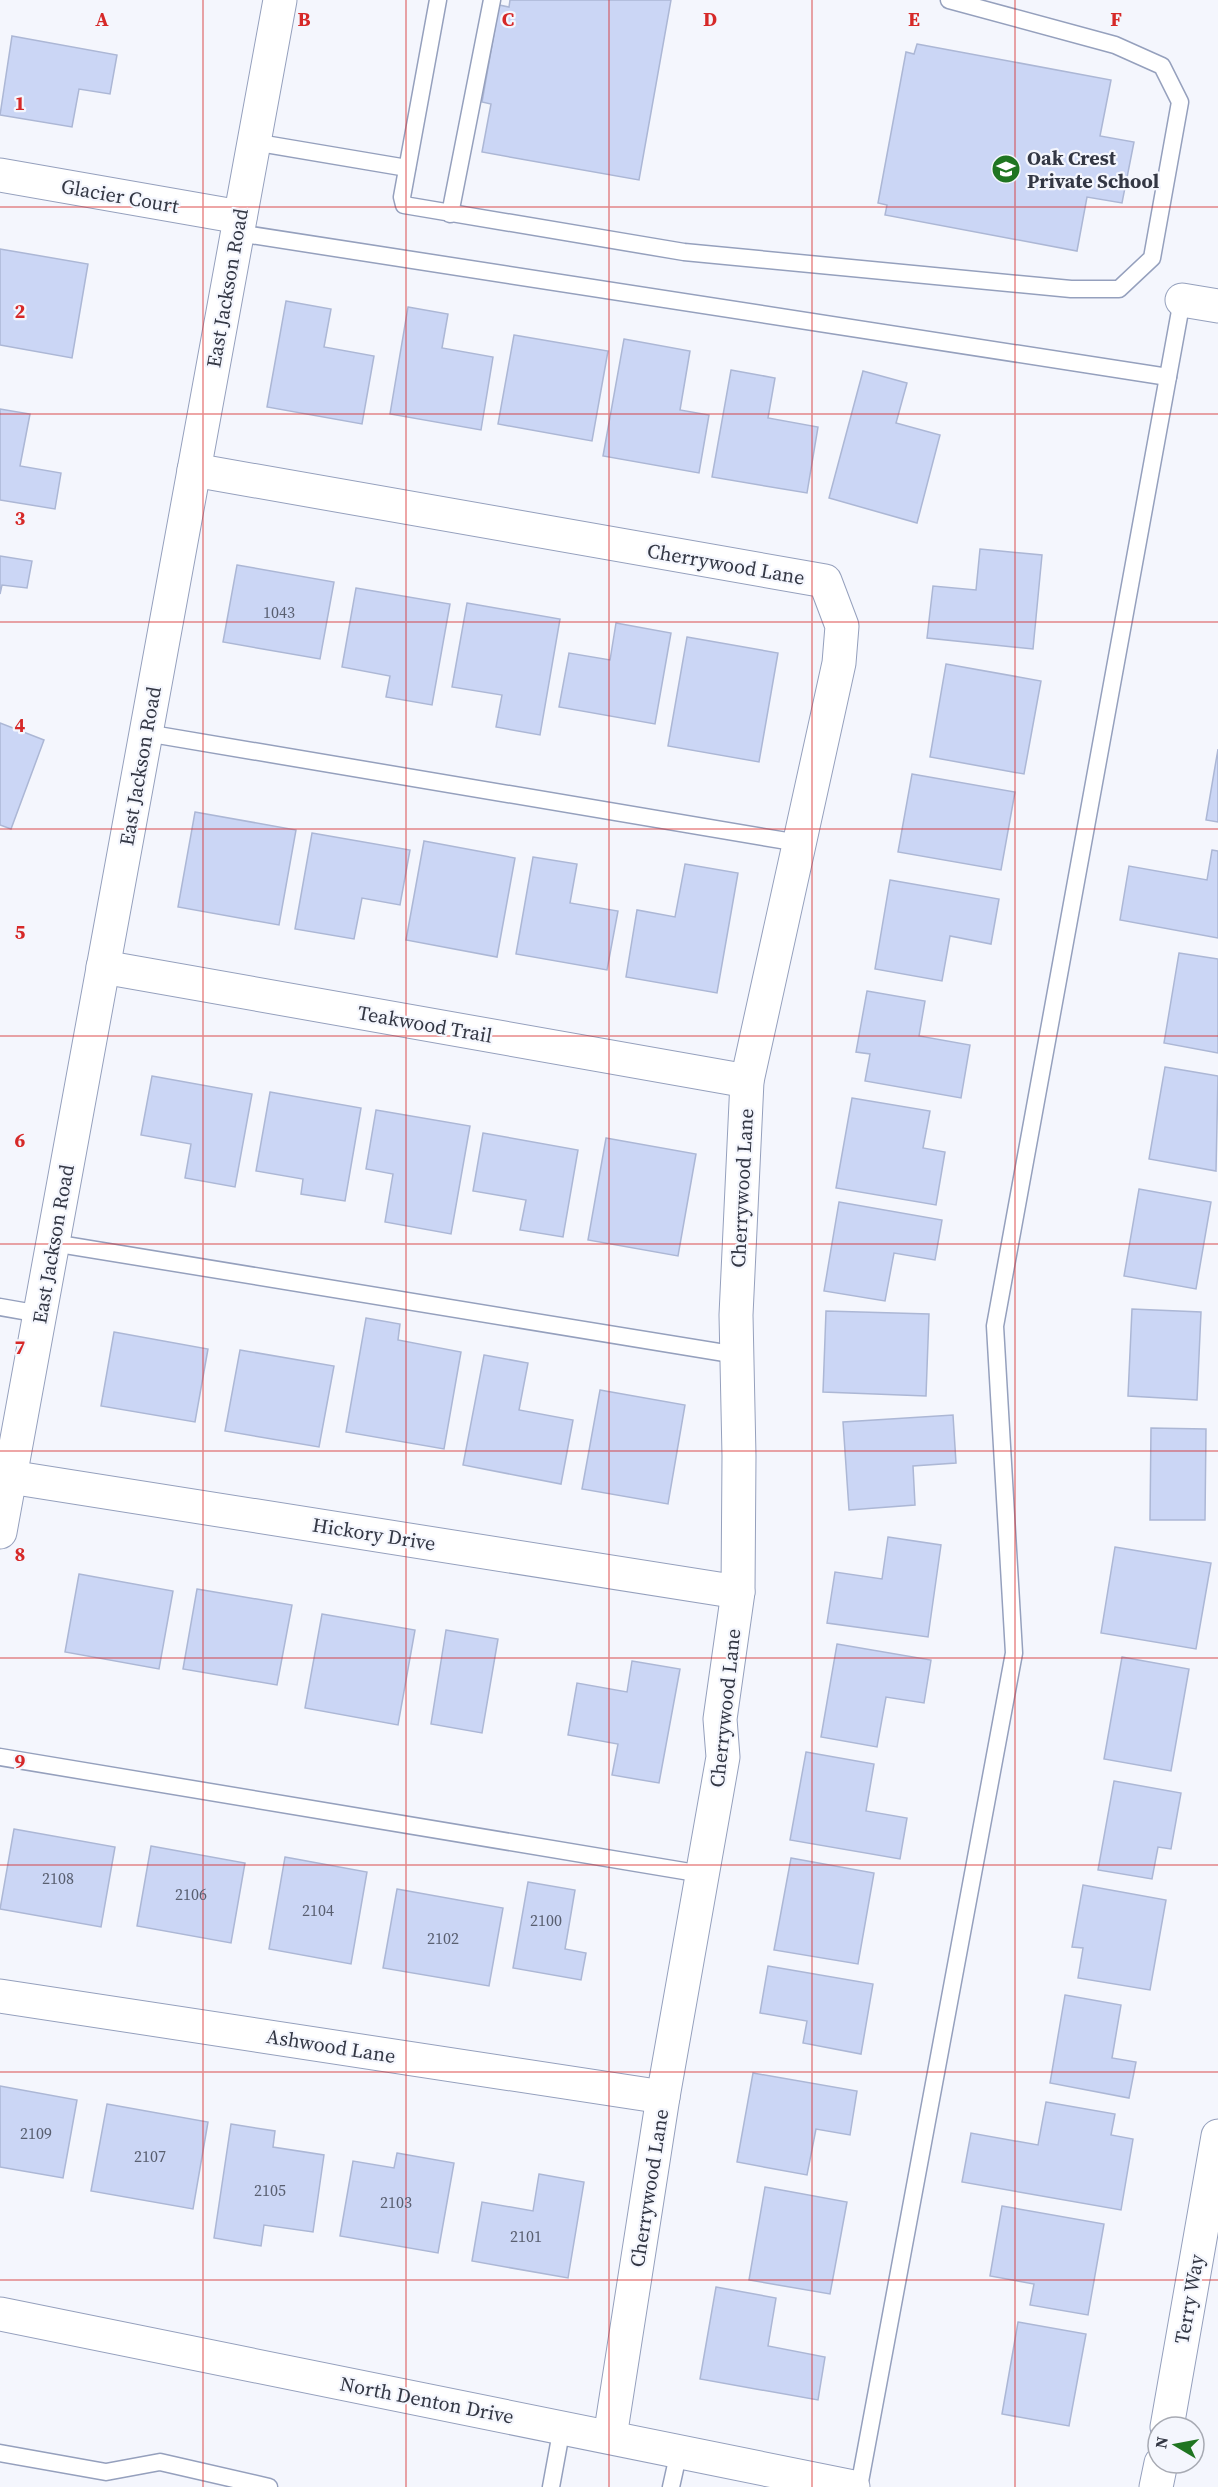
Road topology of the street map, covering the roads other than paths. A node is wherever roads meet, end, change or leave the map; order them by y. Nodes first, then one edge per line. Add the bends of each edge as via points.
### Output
1 (280, 0) edge
2 (438, 0) edge
3 (492, 0) edge
4 (949, 0) edge
5 (254, 142) junction
6 (407, 168) junction
7 (0, 175) edge
8 (450, 214) junction
9 (239, 225) junction
10 (1182, 300) joint
11 (1218, 306) edge
12 (1168, 377) junction
13 (194, 470) junction
14 (146, 733) junction
15 (800, 843) junction
16 (103, 967) junction
17 (747, 1081) junction
18 (53, 1243) junction
19 (0, 1307) edge
20 (40, 1314) junction
21 (737, 1355) junction
22 (10, 1477) junction
23 (0, 1532) edge
24 (738, 1592) junction
25 (0, 1757) edge
26 (702, 1874) junction
27 (0, 1996) edge
28 (663, 2097) junction
29 (1218, 2136) edge
30 (0, 2314) edge
31 (1169, 2415) edge
32 (562, 2427) junction
33 (610, 2437) junction
34 (679, 2451) junction
35 (0, 2453) edge
36 (269, 2487) edge
37 (551, 2487) edge
38 (671, 2487) edge
39 (854, 2487) edge
40 (859, 2487) edge

1 - 5 street, East Jackson Road
2 - 6 lane
3 - 8 lane
4 - 8 lane via 1115,45 1162,66 1180,102 1152,258 1119,289 1071,289 684,252
5 - 6 lane
5 - 9 street, East Jackson Road
6 - 8 lane via 404,205
7 - 9 street, Glacier Court
9 - 12 lane
9 - 13 street, East Jackson Road
10 - 11 street
10 - 12 lane
12 - 40 lane via 995,1326 1014,1653
13 - 14 street, East Jackson Road
13 - 15 street, Cherrywood Lane via 825,581 842,626 839,663
14 - 15 lane
14 - 16 street, East Jackson Road
15 - 17 street, Cherrywood Lane
16 - 17 street, Teakwood Trail
16 - 18 street, East Jackson Road
17 - 21 street, Cherrywood Lane
18 - 20 street, East Jackson Road
18 - 21 lane
19 - 20 lane
20 - 22 street, East Jackson Road
21 - 24 street, Cherrywood Lane
22 - 23 street, East Jackson Road
22 - 24 street, Hickory Drive
24 - 26 street, Cherrywood Lane via 720,1719 723,1757
25 - 26 lane
26 - 28 street, Cherrywood Lane
27 - 28 street, Ashwood Lane
28 - 33 street, Cherrywood Lane
29 - 31 street, Terry Way
30 - 32 street, North Denton Drive
32 - 33 street, North Denton Drive
32 - 37 lane
33 - 34 street, North Denton Drive
34 - 38 lane
34 - 39 street, North Denton Drive
35 - 36 lane via 106,2472 160,2462

